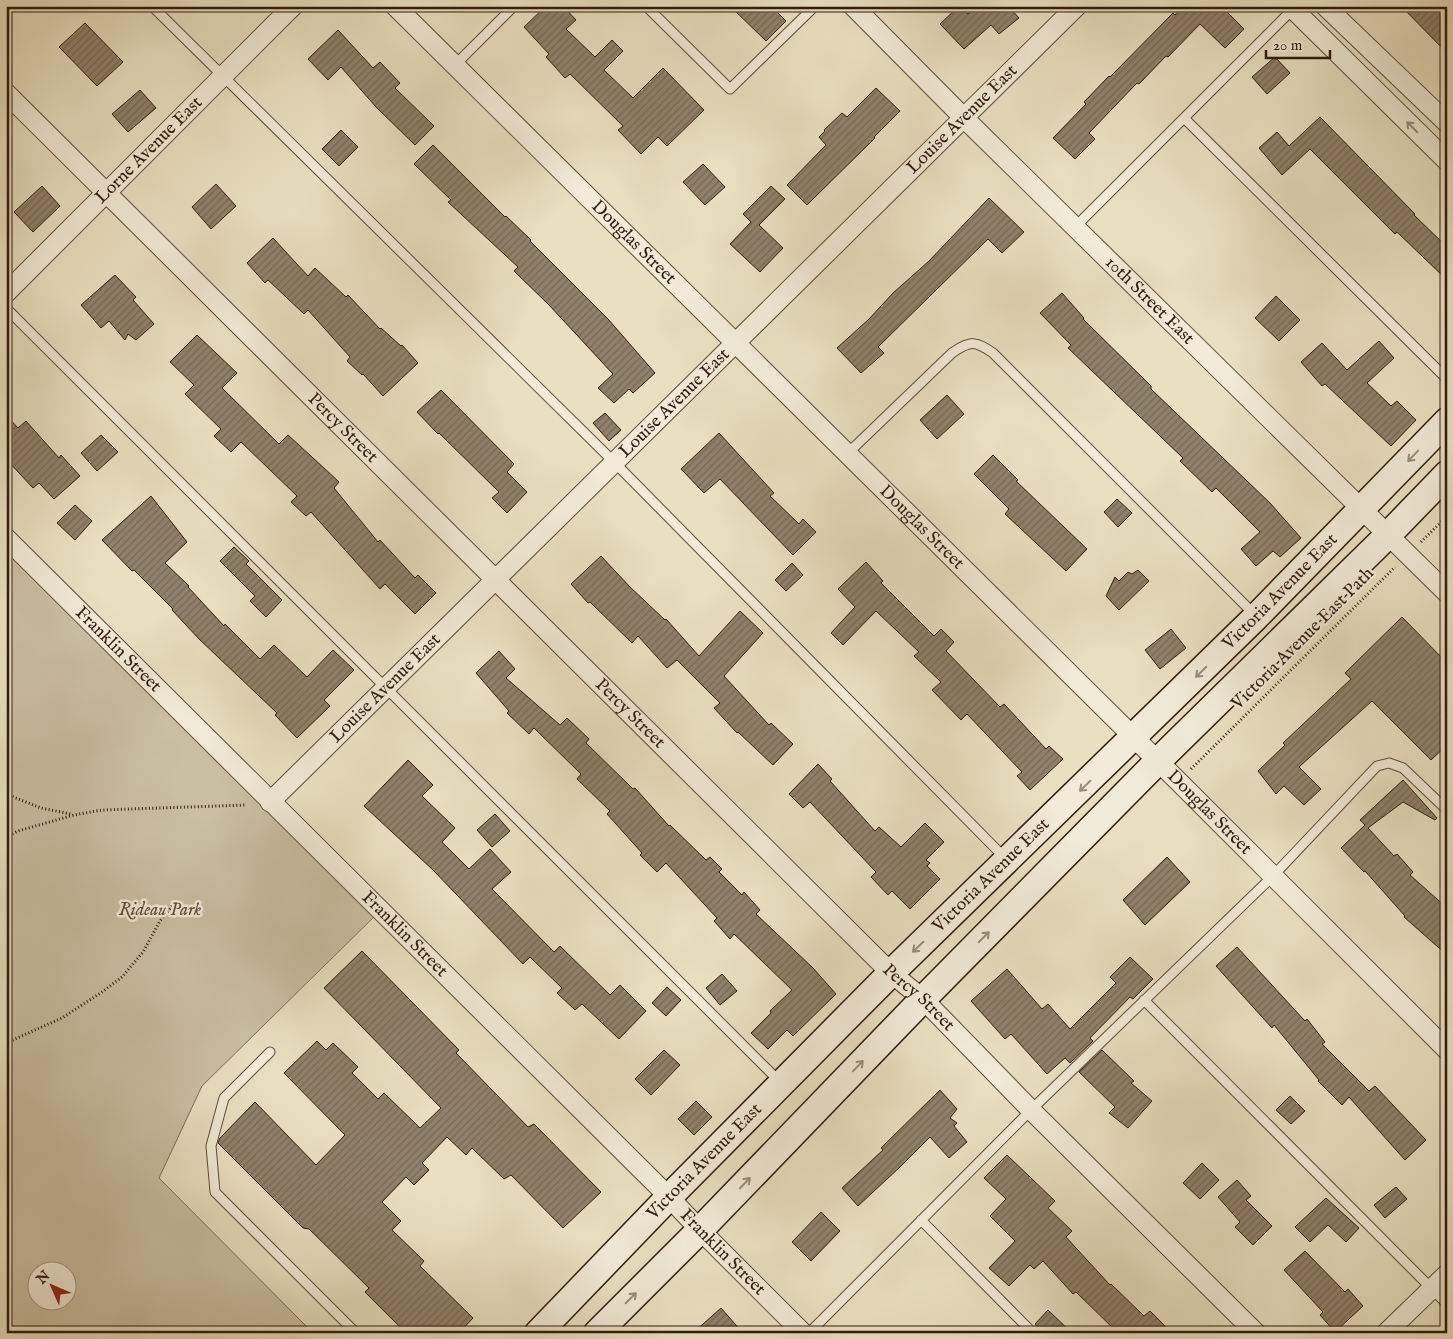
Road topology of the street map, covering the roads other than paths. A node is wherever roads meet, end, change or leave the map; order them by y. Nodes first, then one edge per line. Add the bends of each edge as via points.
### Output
1 (152, 6) edge
2 (293, 6) edge
3 (395, 6) edge
4 (514, 6) edge
5 (646, 6) edge
6 (815, 6) edge
7 (853, 6) edge
8 (1077, 6) edge
9 (1325, 6) edge
10 (1291, 8) edge
11 (456, 65) junction
12 (222, 76) junction
13 (6, 93) edge
14 (964, 118) junction
15 (1184, 118) junction
16 (1447, 123) edge
17 (1447, 161) edge
18 (106, 193) junction
19 (1075, 227) junction
20 (6, 293) edge
21 (6, 308) edge
22 (734, 343) junction
23 (1447, 379) edge
24 (1447, 421) edge
25 (847, 454) junction
26 (614, 462) junction
27 (1447, 474) edge
28 (1361, 509) junction
29 (1388, 535) junction
30 (6, 538) edge
31 (495, 580) junction
32 (1447, 593) edge
33 (1256, 617) junction
34 (386, 687) junction
35 (1134, 738) junction
36 (1158, 761) junction
37 (270, 802) junction
38 (1447, 810) edge
39 (1008, 861) junction
40 (1273, 876) junction
41 (892, 973) junction
42 (923, 999) junction
43 (1144, 1000) junction
44 (1447, 1050) edge
45 (270, 1052) dead end
46 (782, 1084) junction
47 (1031, 1110) junction
48 (669, 1197) junction
49 (921, 1220) junction
50 (700, 1230) junction
51 (1447, 1274) edge
52 (1432, 1289) junction
53 (1447, 1304) edge
54 (356, 1333) edge
55 (538, 1333) edge
56 (597, 1333) edge
57 (803, 1333) edge
58 (809, 1333) edge
59 (1033, 1333) edge
60 (1256, 1333) edge
61 (1386, 1333) edge

1 - 12 lane
2 - 12 street, Lorne Avenue East
3 - 11 street, Douglas Street
4 - 11 lane
5 - 6 lane via 730,89
7 - 14 street, 10th Street East
8 - 14 street, Louise Avenue East
9 - 16 street
10 - 15 lane
17 -> 10 street
11 - 22 street, Douglas Street
12 - 18 street, Lorne Avenue East
12 - 26 lane
13 - 18 street, Percy Street
14 - 19 street, 10th Street East
14 - 22 street, Louise Avenue East
15 - 19 lane
15 - 23 lane
18 - 20 street, Lorne Avenue East
18 - 31 street, Percy Street
19 - 28 street, 10th Street East
21 - 34 lane
22 - 25 street, Douglas Street
22 - 26 street, Louise Avenue East
24 -> 28 main road, Victoria Avenue East
25 - 33 lane via 952,353 965,344 978,343 993,353
25 - 35 street, Douglas Street
26 - 31 street, Louise Avenue East
26 - 39 lane
27 - 29 main road, Victoria Avenue East
28 - 29 street, 10th Street East
28 - 33 main road, Victoria Avenue East
29 - 32 street, 10th Street East
29 - 36 main road, Victoria Avenue East
30 - 37 street, Franklin Street
31 - 34 street, Louise Avenue East
31 - 41 street, Percy Street
33 -> 35 main road, Victoria Avenue East
34 - 37 street, Louise Avenue East
34 - 46 lane
35 - 36 street, Douglas Street
35 -> 39 main road, Victoria Avenue East
36 - 40 street, Douglas Street
42 -> 36 main road, Victoria Avenue East
37 - 48 street, Franklin Street
38 - 40 lane via 1403,768 1389,763 1377,766
39 -> 41 main road, Victoria Avenue East
40 - 43 lane
40 - 44 street, Douglas Street
41 - 42 street, Percy Street
41 - 46 main road, Victoria Avenue East
42 - 47 street, Percy Street
50 -> 42 main road, Victoria Avenue East
43 - 47 lane
43 - 52 lane
45 - 54 lane via 224,1098 211,1146 215,1192
46 - 48 main road, Victoria Avenue East
47 - 49 lane
47 - 60 street, Percy Street
48 - 50 street, Franklin Street
48 - 55 main road, Victoria Avenue East
49 - 58 lane
49 - 59 lane
56 -> 50 main road, Victoria Avenue East
50 - 57 street, Franklin Street
51 - 52 street
52 - 53 lane
52 - 61 street

